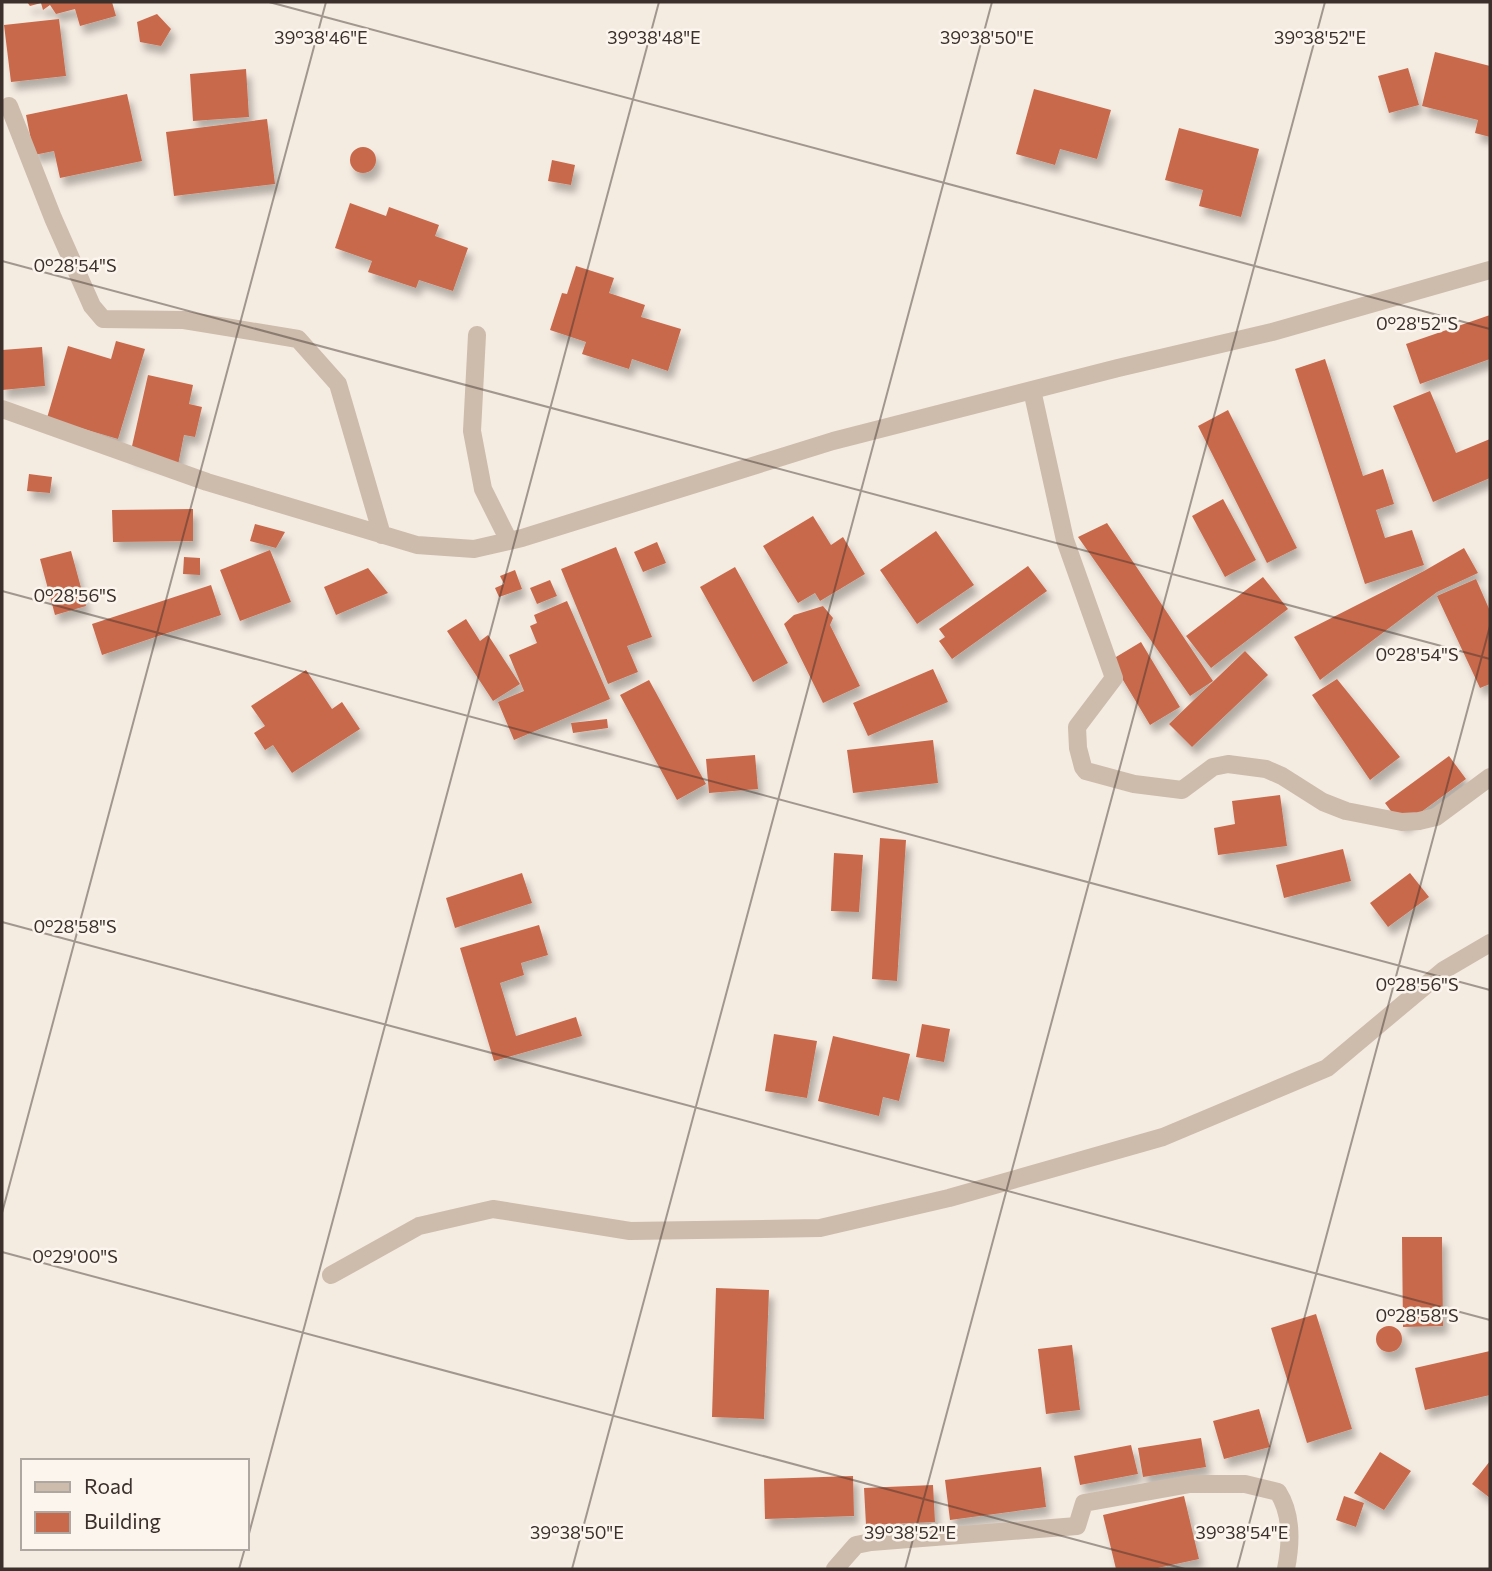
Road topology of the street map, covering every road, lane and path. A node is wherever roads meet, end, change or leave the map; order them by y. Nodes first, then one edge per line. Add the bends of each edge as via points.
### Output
1 (9, 106) dead end
2 (1490, 270) edge
3 (477, 335) dead end
4 (1032, 390) junction
5 (2, 408) edge
6 (382, 535) junction
7 (509, 541) junction
8 (1490, 777) edge
9 (1490, 943) edge
10 (331, 1275) dead end
11 (835, 1569) edge
12 (1286, 1569) edge

1 - 6 street via 53,218 92,306 103,319 184,320 298,340 338,384
2 - 4 street via 1272,332
3 - 7 street via 472,431 483,489
4 - 7 street via 833,441
4 - 8 street via 1065,540 1114,678 1077,727 1086,771 1182,790 1221,764 1266,769 1334,807 1402,822 1437,817
5 - 6 street via 207,482
6 - 7 street via 458,549
9 - 10 street via 1444,970 1327,1068 1150,1141 949,1198 820,1228 630,1231 493,1209 419,1226
11 - 12 street via 856,1545 864,1543 1077,1526 1084,1503 1190,1484 1245,1484 1278,1492 1286,1503 1291,1547

